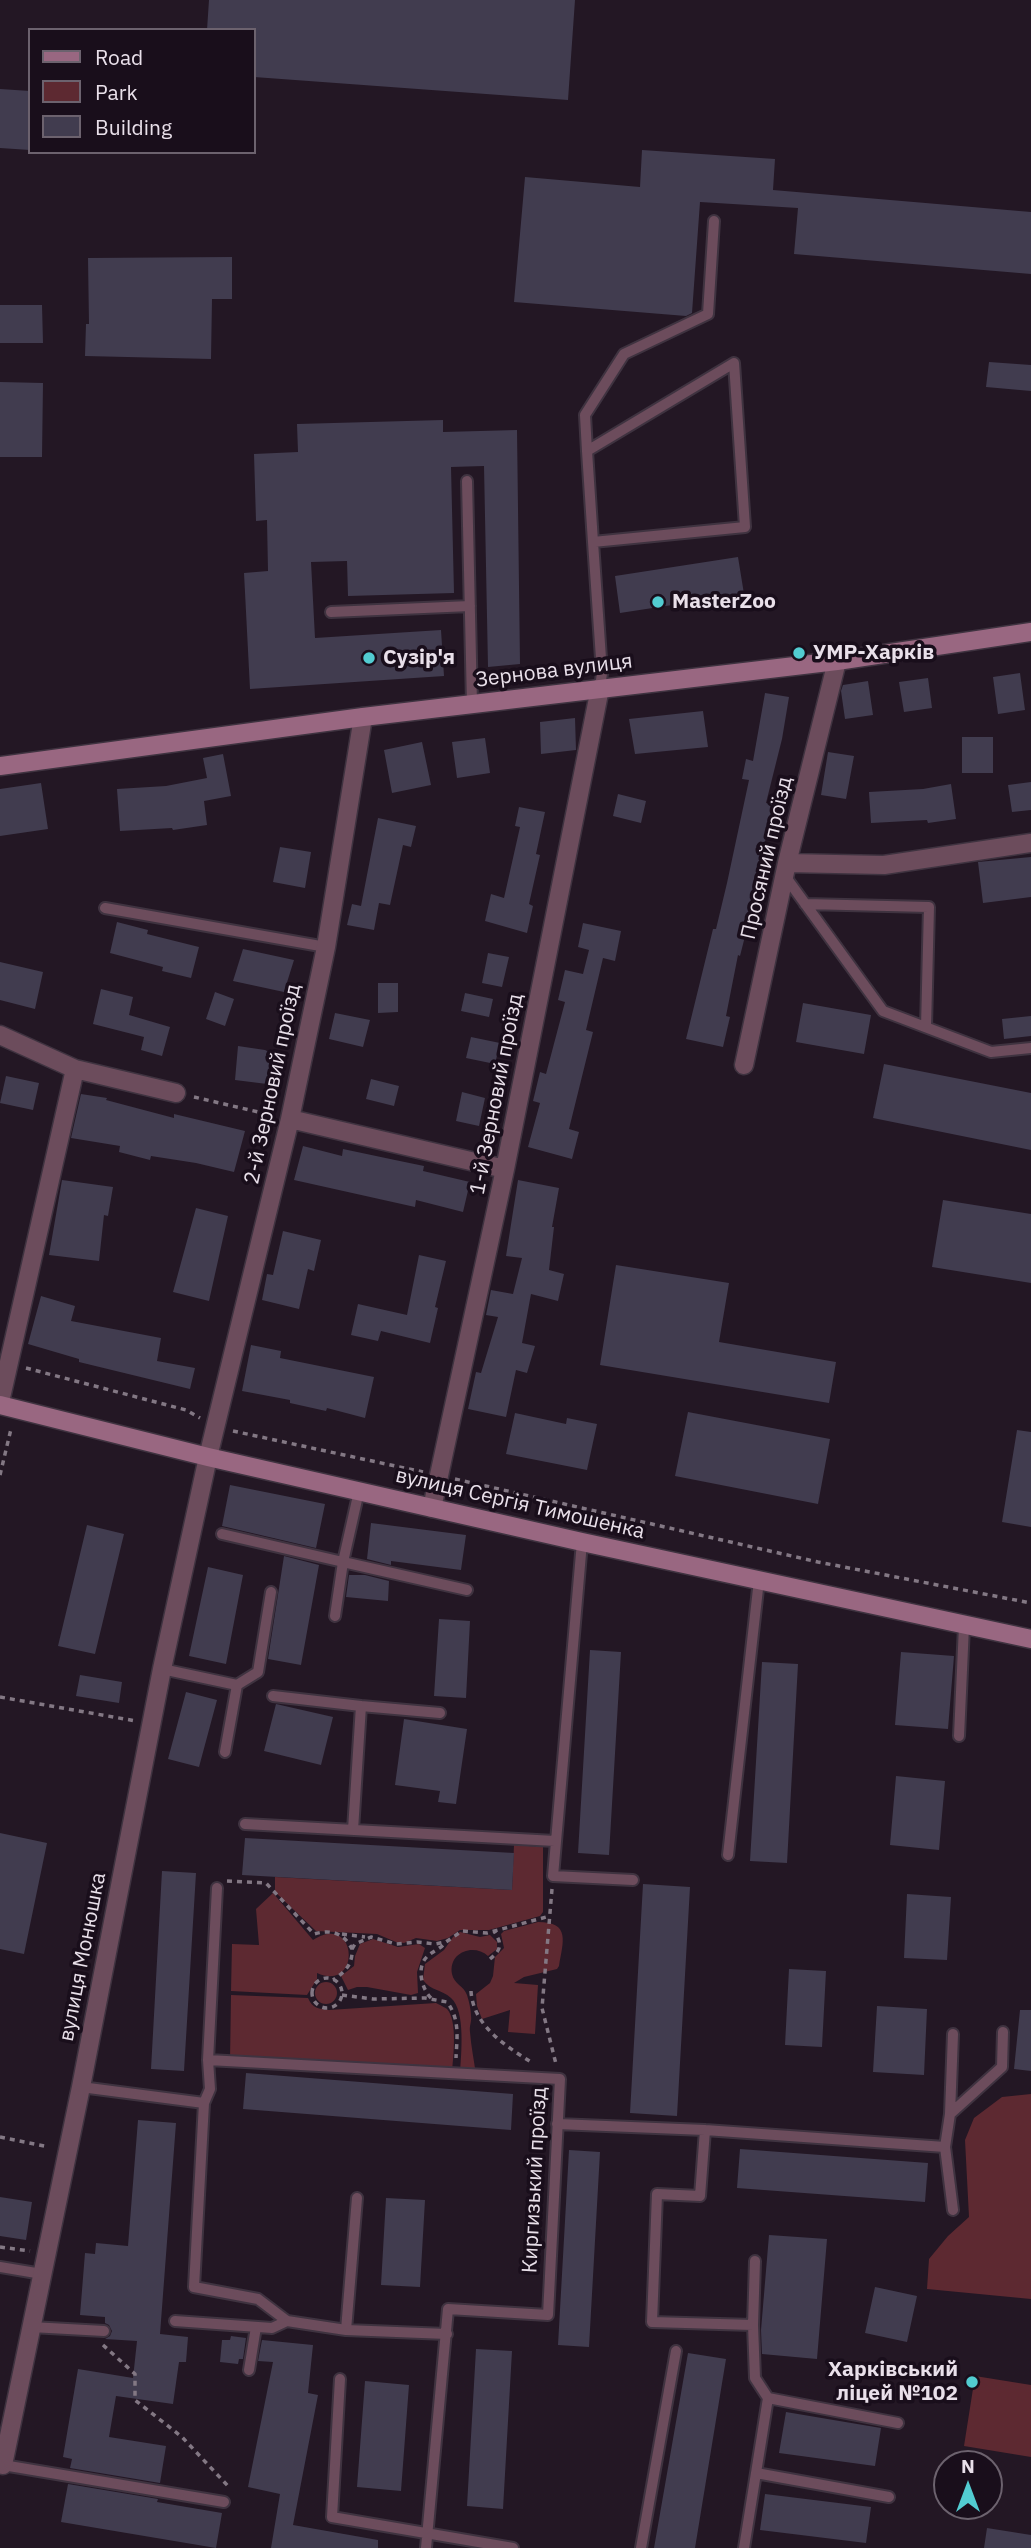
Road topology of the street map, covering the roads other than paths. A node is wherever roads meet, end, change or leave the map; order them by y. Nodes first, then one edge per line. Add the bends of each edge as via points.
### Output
1 (714, 221) dead end
2 (587, 451) junction
3 (467, 481) dead end
4 (593, 542) junction
5 (470, 606) junction
6 (331, 612) dead end
7 (1031, 632) edge
8 (837, 661) junction
9 (600, 688) junction
10 (472, 704) junction
11 (363, 717) junction
12 (0, 766) edge
13 (1031, 843) edge
14 (786, 870) junction
15 (805, 904) junction
16 (105, 908) dead end
17 (326, 947) junction
18 (926, 1027) junction
19 (0, 1035) edge
20 (1031, 1048) edge
21 (744, 1065) dead end
22 (75, 1069) junction
23 (176, 1093) road end
24 (290, 1119) junction
25 (505, 1169) junction
26 (0, 1404) edge
27 (208, 1457) junction
28 (359, 1492) junction
29 (432, 1508) junction
30 (222, 1534) dead end
31 (582, 1542) junction
32 (343, 1562) junction
33 (759, 1580) junction
34 (467, 1590) dead end
35 (271, 1592) dead end
36 (335, 1616) dead end
37 (964, 1626) junction
38 (1031, 1639) edge
39 (162, 1669) junction
40 (237, 1685) junction
41 (273, 1696) dead end
42 (361, 1706) junction
43 (440, 1713) dead end
44 (959, 1736) dead end
45 (225, 1752) dead end
46 (245, 1824) dead end
47 (353, 1830) junction
48 (555, 1841) junction
49 (728, 1855) dead end
50 (633, 1880) dead end
51 (217, 1888) road end
52 (1003, 2032) dead end
53 (953, 2034) dead end
54 (208, 2060) junction
55 (81, 2087) junction
56 (204, 2103) junction
57 (950, 2114) junction
58 (557, 2124) junction
59 (705, 2130) junction
60 (945, 2147) junction
61 (357, 2199) dead end
62 (953, 2210) dead end
63 (755, 2261) dead end
64 (0, 2267) edge
65 (42, 2274) junction
66 (175, 2321) dead end
67 (287, 2321) junction
68 (753, 2325) junction
69 (256, 2327) junction
70 (31, 2328) junction
71 (346, 2330) junction
72 (104, 2331) dead end
73 (447, 2334) junction
74 (676, 2351) dead end
75 (249, 2370) dead end
76 (340, 2379) dead end
77 (768, 2398) junction
78 (898, 2423) dead end
79 (3, 2465) joint
80 (756, 2473) junction
81 (889, 2497) dead end
82 (224, 2502) dead end
83 (428, 2533) junction
84 (426, 2548) edge
85 (513, 2548) edge
86 (641, 2548) edge
87 (744, 2548) edge

1 - 2 lane via 708,314 624,354 585,415
2 - 4 lane
2 - 4 lane via 734,363 745,527
3 - 5 lane
4 - 9 lane via 603,673
5 - 6 lane
5 - 10 lane
7 - 8 street, Зернова вулиця
8 - 9 street, Зернова вулиця
8 - 14 street, Просяний проїзд
9 - 10 street, Зернова вулиця
9 - 25 street, 1-й Зерновий проїзд
10 - 11 street, Зернова вулиця
11 - 12 street, Зернова вулиця
11 - 17 street, 2-й Зерновий проїзд
13 - 14 street via 884,865
14 - 15 lane
14 - 21 street, Просяний проїзд
15 - 18 lane via 883,1011
15 - 18 lane via 929,906
16 - 17 lane
17 - 24 street, 2-й Зерновий проїзд
18 - 20 lane via 991,1052
19 - 22 street
22 - 23 street
22 - 26 street
24 - 25 street
24 - 27 street, 2-й Зерновий проїзд
25 - 29 street, 1-й Зерновий проїзд
26 - 27 street, вулиця Сергія Тимошенка
27 - 28 street, вулиця Сергія Тимошенка
27 - 39 street, вулиця Монюшка
28 - 29 street, вулиця Сергія Тимошенка
28 - 32 lane
29 - 31 street, вулиця Сергія Тимошенка
30 - 32 lane
31 - 33 street, вулиця Сергія Тимошенка
31 - 48 lane
32 - 34 lane
32 - 36 lane
33 - 37 street, вулиця Сергія Тимошенка
33 - 49 lane
35 - 40 lane via 257,1672
37 - 38 street, вулиця Сергія Тимошенка
37 - 44 lane
39 - 40 lane
39 - 55 street, вулиця Монюшка
40 - 45 lane
41 - 42 lane
42 - 43 lane
42 - 47 lane
46 - 47 lane
47 - 48 lane
48 - 50 lane via 553,1876
51 - 54 lane
52 - 57 lane via 1002,2067
53 - 57 lane
54 - 56 lane via 210,2089
54 - 58 lane, Киргизький проїзд via 560,2079
55 - 56 lane
55 - 65 street, вулиця Монюшка
56 - 67 lane via 194,2287 257,2300
57 - 60 lane
58 - 59 lane
58 - 73 lane, Киргизький проїзд via 548,2315 448,2309
59 - 60 lane
59 - 68 lane via 700,2196 657,2194 652,2322
60 - 62 lane
61 - 71 lane
63 - 68 lane
64 - 65 lane
65 - 70 street, вулиця Монюшка
66 - 69 lane
67 - 69 lane via 272,2328
67 - 71 lane
68 - 77 lane via 755,2378
69 - 75 lane
70 - 72 lane
70 - 79 street, вулиця Монюшка
71 - 73 lane
73 - 83 lane, Киргизький проїзд
74 - 86 lane
76 - 83 lane via 332,2517
77 - 78 lane
77 - 80 lane
79 - 82 lane
80 - 81 lane
80 - 87 lane
83 - 84 lane, Киргизький проїзд
83 - 85 lane

